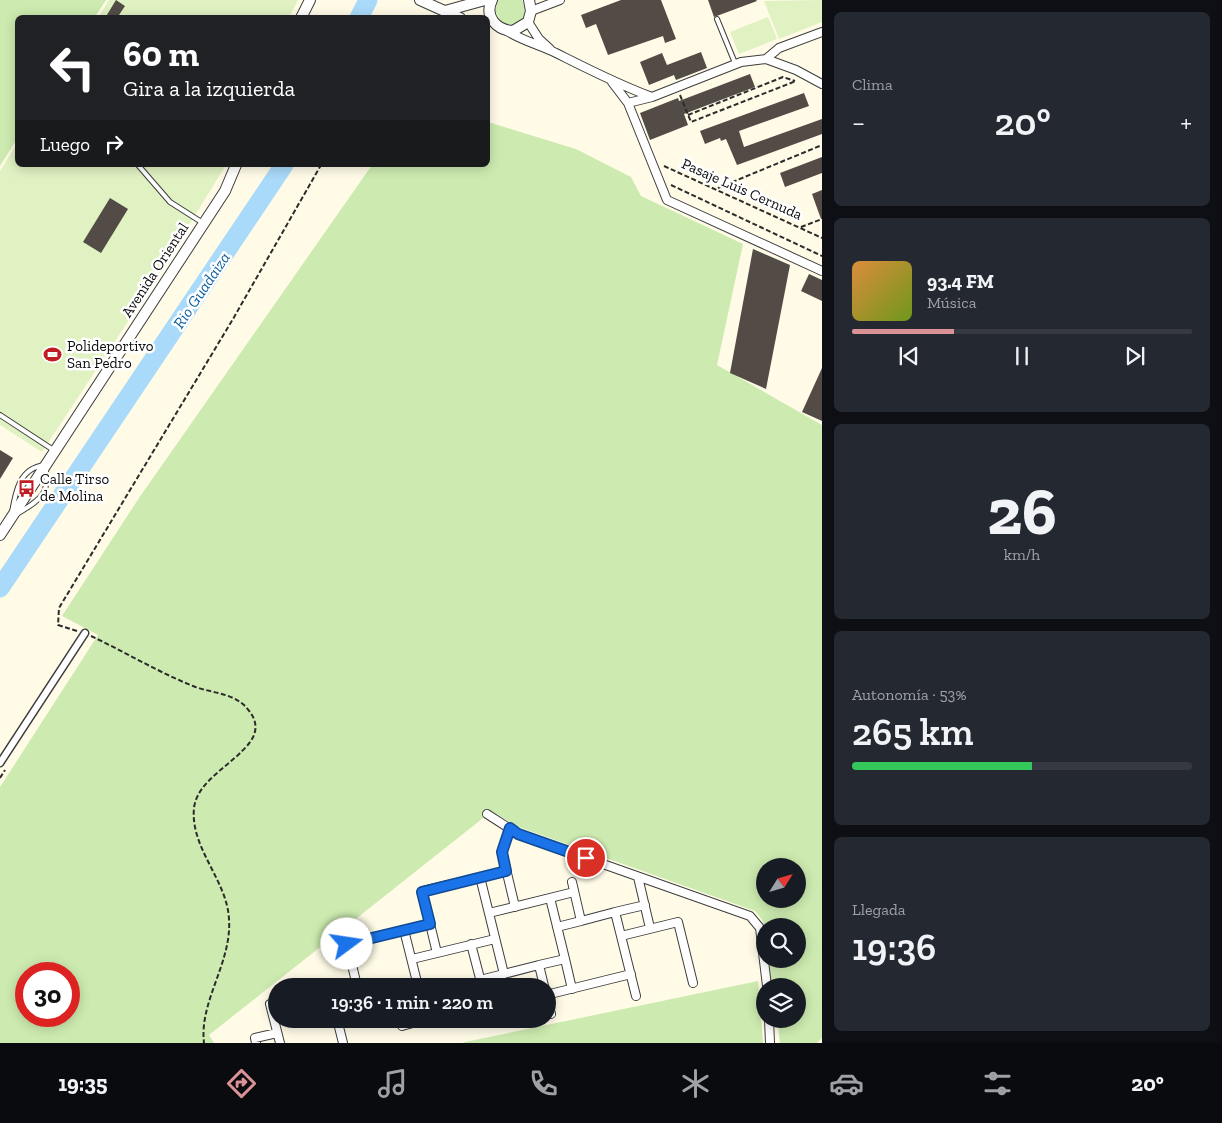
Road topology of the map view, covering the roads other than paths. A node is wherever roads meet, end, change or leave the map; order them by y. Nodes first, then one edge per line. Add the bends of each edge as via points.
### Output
1 (310, 0) edge
2 (485, 0) edge
3 (492, 0) edge
4 (529, 0) edge
5 (560, 0) edge
6 (422, 1) edge
7 (445, 11) junction
8 (531, 11) junction
9 (302, 15) edge
10 (454, 15) edge
11 (718, 19) dead end
12 (528, 22) junction
13 (492, 26) edge
14 (507, 31) junction
15 (822, 32) edge
16 (553, 52) junction
17 (766, 59) junction
18 (735, 64) junction
19 (612, 82) junction
20 (822, 84) edge
21 (652, 97) junction
22 (628, 103) junction
23 (140, 167) edge
24 (235, 167) edge
25 (203, 223) junction
26 (822, 271) edge
27 (0, 415) edge
28 (55, 451) junction
29 (0, 535) edge
30 (85, 633) road end
31 (0, 763) edge
32 (487, 814) dead end
33 (510, 828) junction
34 (506, 871) junction
35 (638, 876) junction
36 (480, 877) junction
37 (572, 882) dead end
38 (574, 892) junction
39 (550, 898) junction
40 (645, 905) junction
41 (515, 907) junction
42 (615, 912) junction
43 (489, 914) junction
44 (582, 921) junction
45 (430, 924) junction
46 (557, 927) junction
47 (650, 928) junction
48 (404, 930) junction
49 (621, 936) junction
50 (495, 938) junction
51 (471, 944) junction
52 (437, 953) junction
53 (412, 959) junction
54 (565, 959) junction
55 (539, 965) junction
56 (504, 974) junction
57 (631, 974) junction
58 (356, 978) edge
59 (416, 978) edge
60 (480, 978) edge
61 (494, 978) edge
62 (542, 978) edge
63 (766, 978) edge
64 (693, 983) dead end
65 (572, 989) junction
66 (556, 993) edge
67 (636, 996) dead end
68 (276, 1028) edge
69 (339, 1028) edge
70 (769, 1028) edge
71 (277, 1033) junction
72 (256, 1043) edge
73 (280, 1043) edge
74 (343, 1043) edge
75 (770, 1043) edge

1 - 9 street
2 - 7 street
3 - 13 street
4 - 8 street
5 - 8 street
6 - 7 street
7 - 10 street
8 - 12 street
11 - 18 lane
12 - 14 street via 518,30
12 - 16 street via 538,39
13 - 14 street
14 - 16 street
15 - 17 street via 779,48
16 - 19 street
17 - 18 street
17 - 20 street
18 - 21 street
19 - 21 street
19 - 22 street
21 - 22 street
22 - 26 street via 668,200
23 - 25 lane via 170,202
24 - 25 street, Avenida Oriental via 225,191
25 - 28 street, Avenida Oriental
27 - 28 lane
28 - 29 street, Avenida Oriental
30 - 31 street
32 - 33 street
33 - 34 street via 502,852
33 - 35 street via 518,834
34 - 36 street
34 - 41 street
35 - 40 street
35 - 63 street via 750,916 760,928
36 - 43 street
36 - 45 street via 422,892
37 - 38 street
38 - 39 street
38 - 44 street
39 - 41 street
39 - 46 street
40 - 42 street
40 - 47 street
41 - 43 street
42 - 44 street
42 - 49 street
43 - 50 street
44 - 46 street
45 - 48 street
45 - 52 street
46 - 54 street
47 - 49 street
47 - 64 street via 678,922
48 - 53 street
48 - 58 street via 347,944
49 - 57 street
50 - 51 street
50 - 56 street
51 - 52 street
51 - 60 street
52 - 53 street
53 - 59 street
54 - 55 street
54 - 65 street
55 - 56 street
55 - 62 street
56 - 61 street
57 - 65 street
57 - 67 street
65 - 66 street
68 - 71 street
69 - 74 street
70 - 75 street
71 - 72 street via 255,1038
71 - 73 street

